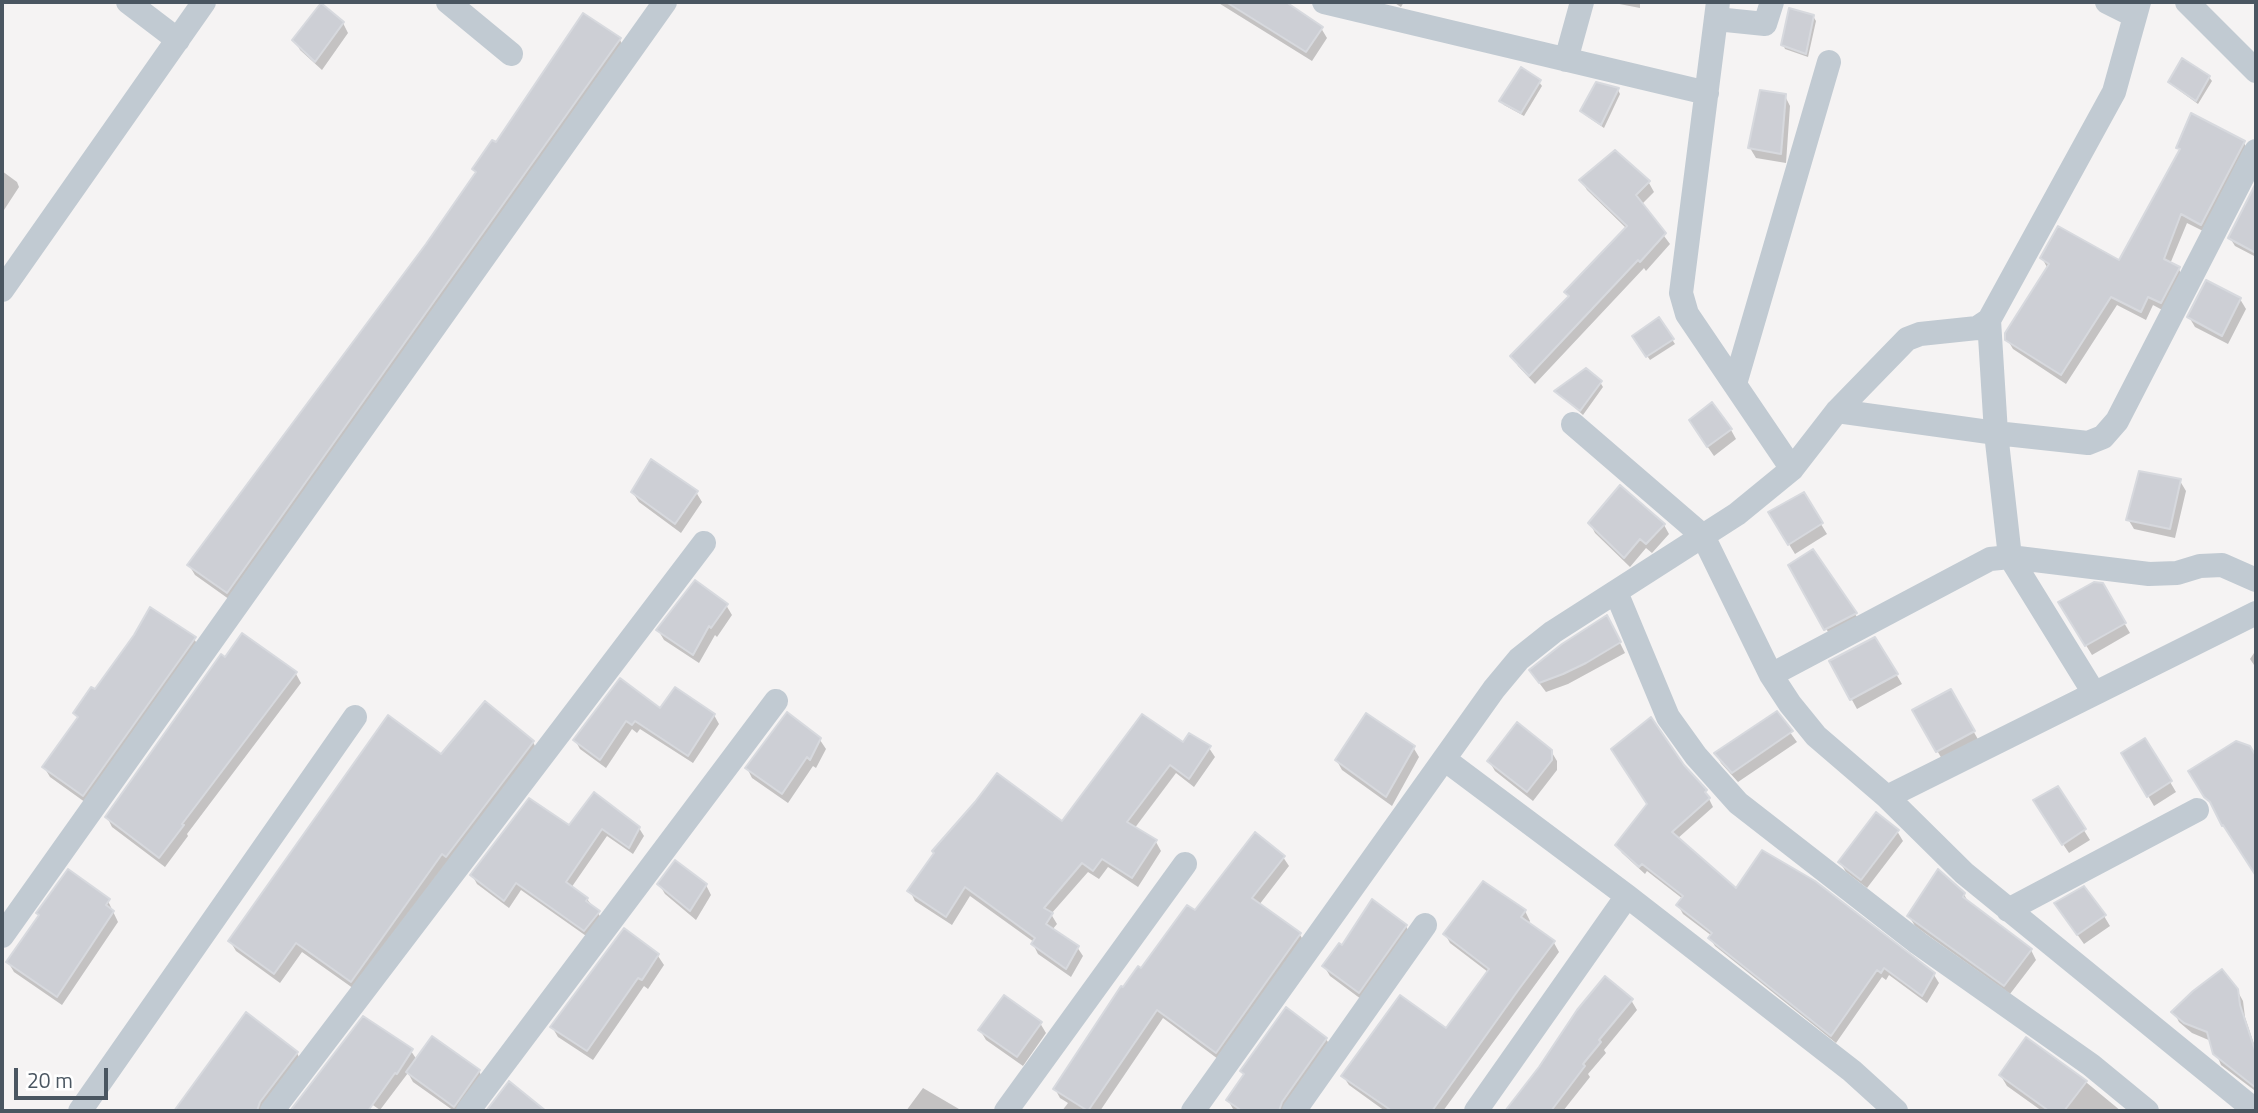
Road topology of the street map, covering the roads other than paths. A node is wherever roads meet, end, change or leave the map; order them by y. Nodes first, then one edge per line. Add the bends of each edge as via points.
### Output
1 (128, 2) edge
2 (204, 2) edge
3 (448, 2) edge
4 (665, 2) edge
5 (1324, 2) edge
6 (1582, 2) edge
7 (1772, 2) edge
8 (2107, 2) edge
9 (2186, 2) edge
10 (2137, 9) edge
11 (1717, 10) edge
12 (178, 40) junction
13 (510, 54) dead end
14 (1566, 60) junction
15 (1829, 62) dead end
16 (2256, 71) edge
17 (1707, 93) junction
18 (2256, 151) edge
19 (2, 290) edge
20 (1989, 320) junction
21 (1735, 384) junction
22 (1837, 411) junction
23 (1573, 424) dead end
24 (1996, 433) junction
25 (1792, 469) junction
26 (1703, 536) junction
27 (704, 544) dead end
28 (2010, 556) junction
29 (2256, 580) edge
30 (1616, 592) junction
31 (2256, 613) edge
32 (1771, 675) junction
33 (2094, 693) junction
34 (776, 701) dead end
35 (355, 717) dead end
36 (1444, 758) junction
37 (1887, 797) junction
38 (2197, 810) dead end
39 (1185, 864) dead end
40 (1627, 896) junction
41 (2008, 910) junction
42 (1425, 925) dead end
43 (2, 936) edge
44 (80, 1111) edge
45 (272, 1111) edge
46 (468, 1111) edge
47 (1006, 1111) edge
48 (1192, 1111) edge
49 (1294, 1111) edge
50 (1476, 1111) edge
51 (1896, 1111) edge
52 (2147, 1111) edge
53 (2256, 1111) edge

1 - 12 street
2 - 12 street
3 - 13 street
4 - 43 street
5 - 14 street
6 - 14 street
7 - 11 street via 1765,23
8 - 10 street
9 - 16 street
10 - 20 street via 2114,92
11 - 17 street
12 - 19 street
14 - 17 street
15 - 21 street
17 - 21 street via 1681,293 1687,314
18 - 24 street via 2117,421 2103,437 2088,443
20 - 22 street via 1977,328 1907,339
20 - 24 street
21 - 25 street
22 - 24 street
22 - 25 street
23 - 26 street
24 - 28 street
25 - 26 street
26 - 30 street
26 - 32 street
27 - 45 street
28 - 29 street via 2149,574 2222,565
28 - 32 street via 1990,559
28 - 33 street
30 - 36 street via 1519,659
30 - 52 street via 1668,718 1738,803 1918,943 2091,1065
31 - 33 street
32 - 37 street via 1816,736
33 - 37 street
34 - 46 street
35 - 44 street
36 - 40 street
36 - 48 street
37 - 41 street
38 - 41 street
39 - 47 street
40 - 50 street
40 - 51 street via 1852,1071
41 - 53 street
42 - 49 street

